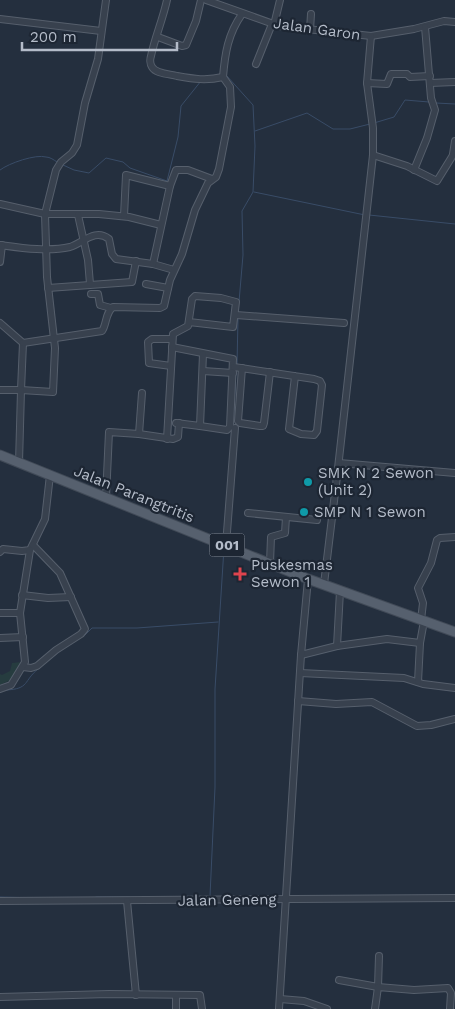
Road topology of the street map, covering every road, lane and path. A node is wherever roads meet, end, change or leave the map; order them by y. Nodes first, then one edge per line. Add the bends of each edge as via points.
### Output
1 (106, 0) edge
2 (167, 0) edge
3 (202, 0) edge
4 (207, 0) edge
5 (280, 0) edge
6 (242, 14) junction
7 (311, 14) dead end
8 (0, 19) edge
9 (455, 22) edge
10 (273, 24) junction
11 (425, 27) junction
12 (310, 30) junction
13 (101, 31) junction
14 (158, 36) junction
15 (371, 36) junction
16 (256, 64) dead end
17 (223, 76) junction
18 (430, 79) junction
19 (455, 82) edge
20 (367, 83) junction
21 (455, 141) edge
22 (454, 154) edge
23 (373, 155) junction
24 (414, 170) junction
25 (212, 180) junction
26 (170, 186) junction
27 (0, 204) edge
28 (45, 214) junction
29 (78, 215) junction
30 (124, 216) junction
31 (161, 225) junction
32 (84, 239) junction
33 (1, 245) edge
34 (46, 248) junction
35 (136, 261) junction
36 (0, 262) edge
37 (153, 264) junction
38 (174, 270) junction
39 (90, 284) junction
40 (146, 284) dead end
41 (48, 288) junction
42 (168, 288) junction
43 (91, 294) dead end
44 (111, 308) junction
45 (238, 315) junction
46 (189, 322) junction
47 (0, 323) edge
48 (344, 323) dead end
49 (54, 338) junction
50 (172, 339) junction
51 (23, 343) junction
52 (172, 348) junction
53 (203, 354) junction
54 (171, 366) junction
55 (237, 369) junction
56 (203, 371) junction
57 (270, 372) junction
58 (295, 376) junction
59 (0, 390) edge
60 (21, 390) junction
61 (142, 393) dead end
62 (169, 422) junction
63 (179, 423) junction
64 (200, 426) junction
65 (235, 428) dead end
66 (139, 434) junction
67 (168, 439) junction
68 (0, 455) edge
69 (19, 463) junction
70 (339, 463) junction
71 (455, 473) edge
72 (50, 475) junction
73 (106, 497) junction
74 (248, 513) dead end
75 (286, 517) junction
76 (316, 520) dead end
77 (455, 538) edge
78 (226, 545) junction
79 (31, 547) junction
80 (0, 552) edge
81 (270, 563) junction
82 (308, 579) junction
83 (324, 584) junction
84 (340, 590) junction
85 (22, 595) junction
86 (71, 597) junction
87 (0, 613) edge
88 (20, 613) junction
89 (422, 621) junction
90 (455, 632) edge
91 (23, 637) junction
92 (0, 638) edge
93 (420, 642) junction
94 (336, 646) junction
95 (300, 655) junction
96 (23, 668) junction
97 (300, 673) junction
98 (418, 682) junction
99 (455, 688) edge
100 (0, 689) edge
101 (298, 701) junction
102 (455, 719) edge
103 (455, 898) edge
104 (286, 899) junction
105 (127, 900) junction
106 (0, 901) edge
107 (379, 956) dead end
108 (339, 980) dead end
109 (378, 987) junction
110 (136, 995) junction
111 (176, 996) junction
112 (0, 997) edge
113 (280, 999) junction
114 (176, 1009) edge
115 (202, 1009) edge
116 (279, 1009) edge
117 (327, 1009) edge
118 (375, 1009) edge
119 (450, 1009) edge

1 - 13 street
2 - 14 street
3 - 14 street via 186,45
4 - 6 street, Jalan Garon
5 - 10 street
6 - 10 street, Jalan Garon
6 - 17 street via 229,38
7 - 12 street
8 - 13 street
9 - 11 street, Jalan Garon via 444,21
10 - 12 street, Jalan Garon
10 - 16 street
11 - 15 street, Jalan Garon
11 - 18 street
12 - 15 street, Jalan Garon
13 - 28 street via 97,66 85,103 77,145 56,170
14 - 17 street via 150,60 153,69 202,80
15 - 20 street
17 - 25 street via 230,87 232,107 219,170
18 - 19 street
18 - 20 street via 391,74 387,84
18 - 24 street via 434,110
20 - 23 street via 374,128
21 - 22 street
22 - 24 street via 437,181
23 - 24 street
23 - 70 street
25 - 26 street via 179,168 175,170
25 - 38 street via 198,204
26 - 30 street via 126,175
26 - 31 street
27 - 28 street
28 - 29 street
28 - 34 street
29 - 30 street
29 - 32 street
30 - 31 street
31 - 37 street
32 - 34 street via 71,246
32 - 35 street via 94,235 107,236 114,257
32 - 39 street
33 - 34 street
33 - 36 street
34 - 41 street
35 - 37 street
35 - 39 street via 132,282
37 - 38 street
38 - 42 street
39 - 41 street
40 - 42 street
41 - 49 street
42 - 44 street via 161,308
43 - 44 street via 98,294 100,305
44 - 49 street via 102,331
45 - 46 street via 233,327
45 - 46 street via 235,301 195,296
45 - 48 street
46 - 50 street via 186,329 174,332
47 - 51 street
49 - 51 street
49 - 60 street via 53,392
50 - 52 street
50 - 54 street via 148,342 149,363
51 - 60 street
52 - 53 street
52 - 54 street
53 - 55 street via 232,359
53 - 56 street
54 - 62 street
55 - 56 street
55 - 57 street
55 - 57 street via 238,421 260,426 264,424
55 - 64 street via 230,427 227,430
56 - 64 street
57 - 58 street
58 - 58 street via 321,382 314,436 289,429
59 - 60 street
60 - 69 street
61 - 66 street
62 - 63 street
62 - 67 street
63 - 64 street
63 - 67 street via 178,438
65 - 78 street
66 - 67 street
66 - 73 street via 112,431 109,434
68 - 69 main road, Jalan Parangtritis / 001
69 - 72 main road, Jalan Parangtritis / 001
70 - 71 street
70 - 83 street
72 - 73 main road, Jalan Parangtritis / 001
72 - 79 street via 45,519
73 - 78 main road, Jalan Parangtritis / 001
74 - 75 street
75 - 76 street
75 - 81 street via 284,534 271,537
77 - 89 street via 437,541 418,588 423,603
78 - 81 main road, Jalan Parangtritis / 001
79 - 80 street via 25,551 3,548
79 - 85 street
79 - 86 street via 56,567
81 - 82 main road, Jalan Parangtritis / 001
82 - 83 main road, Jalan Parangtritis / 001
82 - 95 street
83 - 84 main road, Jalan Parangtritis / 001
84 - 89 main road, Jalan Parangtritis / 001
84 - 94 street
85 - 86 street
85 - 88 street
86 - 96 street via 84,624 84,632 37,666
87 - 88 street
88 - 91 street
89 - 90 main road, Jalan Parangtritis / 001
89 - 93 street
91 - 92 street
91 - 96 street
93 - 94 street via 392,638
93 - 98 street
94 - 95 street
95 - 97 street
96 - 100 street via 11,684
97 - 98 street via 386,676
97 - 101 street
98 - 99 street
101 - 102 street via 374,703 417,726
101 - 104 street
103 - 104 street, Jalan Geneng
104 - 105 street, Jalan Geneng
104 - 113 street
105 - 106 street, Jalan Geneng
105 - 110 street
107 - 109 street
108 - 109 street
109 - 118 street
109 - 119 street via 448,988 451,992
110 - 111 street
110 - 112 street
111 - 114 street
111 - 115 street via 200,995
113 - 116 street
113 - 117 street via 304,1001

